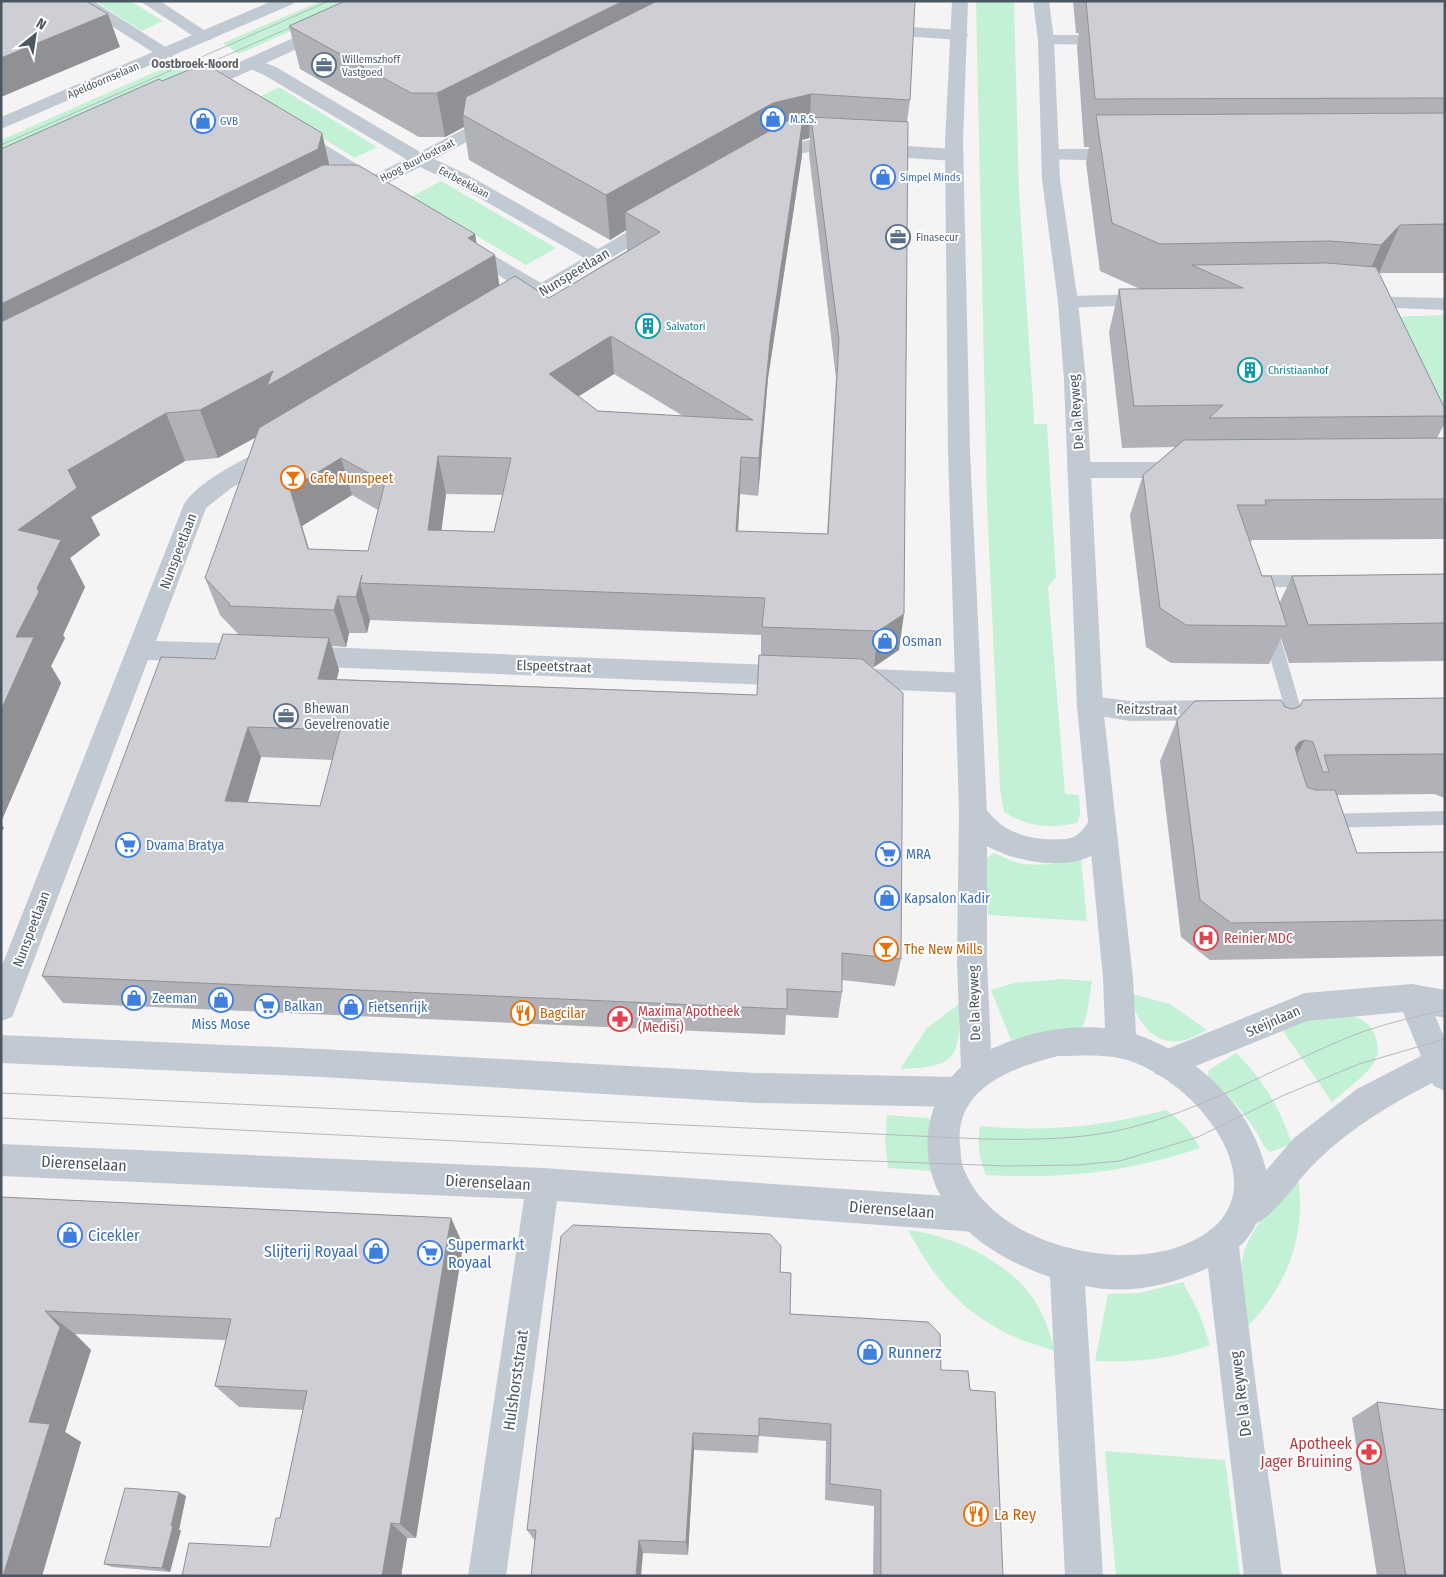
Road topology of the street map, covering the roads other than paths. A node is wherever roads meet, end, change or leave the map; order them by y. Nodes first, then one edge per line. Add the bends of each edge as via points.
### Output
1 (80, 1) edge
2 (148, 1) edge
3 (286, 1) edge
4 (390, 1) edge
5 (960, 1) edge
6 (1041, 1) edge
7 (857, 29) edge
8 (960, 35) junction
9 (205, 36) junction
10 (1046, 40) junction
11 (1134, 40) edge
12 (166, 53) junction
13 (252, 63) junction
14 (178, 96) edge
15 (516, 110) edge
16 (1, 124) edge
17 (281, 125) edge
18 (955, 154) junction
19 (1050, 155) junction
20 (1146, 155) edge
21 (419, 159) junction
22 (753, 168) edge
23 (375, 182) junction
24 (393, 199) edge
25 (331, 205) edge
26 (675, 212) edge
27 (447, 236) edge
28 (597, 257) junction
29 (540, 292) junction
30 (1177, 300) edge
31 (1339, 300) edge
32 (1068, 302) junction
33 (1445, 304) edge
34 (490, 322) edge
35 (297, 438) edge
36 (1079, 470) junction
37 (1207, 470) edge
38 (1331, 581) edge
39 (1260, 597) edge
40 (1265, 613) edge
41 (140, 650) junction
42 (968, 683) junction
43 (1090, 706) junction
44 (1243, 709) edge
45 (1281, 709) joint
46 (1321, 709) edge
47 (973, 812) junction
48 (1444, 818) edge
49 (1301, 821) edge
50 (1102, 824) junction
51 (1412, 998) junction
52 (1445, 1004) edge
53 (1, 1007) edge
54 (1121, 1045) junction
55 (1, 1049) edge
56 (1166, 1064) junction
57 (1443, 1067) edge
58 (967, 1083) junction
59 (1, 1160) edge
60 (543, 1184) junction
61 (1247, 1212) junction
62 (975, 1215) junction
63 (1222, 1242) junction
64 (1067, 1266) junction
65 (487, 1576) edge
66 (1084, 1576) edge
67 (1263, 1576) edge

1 - 12 street
2 - 9 street
3 - 9 street, Apeldoornselaan
4 - 13 street
5 - 8 street, De la Reyweg
6 - 10 street, De la Reyweg
7 - 8 street
8 - 18 street, De la Reyweg
9 - 12 street, Apeldoornselaan
10 - 11 street
10 - 19 street, De la Reyweg
12 - 16 street, Apeldoornselaan
13 - 14 street via 220,86
13 - 21 street, Eerbeeklaan
15 - 21 street, Hoog Buurlostraat
17 - 23 street
18 - 22 street via 809,146 779,153
18 - 42 street, De la Reyweg via 960,477
19 - 20 street
19 - 32 street, De la Reyweg
21 - 23 street, Hoog Buurlostraat
21 - 28 street, Eerbeeklaan via 459,178
23 - 24 street
23 - 25 street, Hoog Buurlostraat
26 - 28 street, Nunspeetlaan
27 - 29 street
28 - 29 street, Nunspeetlaan
29 - 34 street, Nunspeetlaan
30 - 32 street
31 - 33 street
32 - 36 street, De la Reyweg
35 - 41 street, Nunspeetlaan via 209,492 196,504
36 - 37 street
36 - 43 street, De la Reyweg
38 - 39 lane via 1254,581
40 - 45 lane
41 - 42 street, Elspeetstraat
41 - 53 street, Nunspeetlaan
42 - 47 street, De la Reyweg
43 - 44 street, Reitzstraat via 1130,711
43 - 50 street, De la Reyweg
45 - 46 street
47 - 50 street via 996,836 1015,845 1044,852 1066,851 1089,844
47 - 58 street, De la Reyweg
48 - 49 lane
50 - 54 street, De la Reyweg via 1118,978
51 - 52 street, Steijnlaan
51 - 56 street, Steijnlaan via 1305,1007
51 - 57 street
54 - 56 street via 1143,1051
54 - 58 street via 1076,1042 1032,1047 994,1061
55 - 58 street via 322,1063 756,1088
56 - 61 street via 1201,1088 1238,1134 1248,1156 1252,1182
57 - 61 street via 1368,1100 1306,1149
58 - 62 street via 944,1117 941,1144 947,1173
59 - 60 street, Dierenselaan
60 - 62 street, Dierenselaan
60 - 65 street, Hulshorststraat
61 - 63 street
62 - 64 street via 1021,1247
63 - 64 street via 1198,1256 1142,1272 1111,1274
63 - 67 street, De la Reyweg
64 - 66 street

